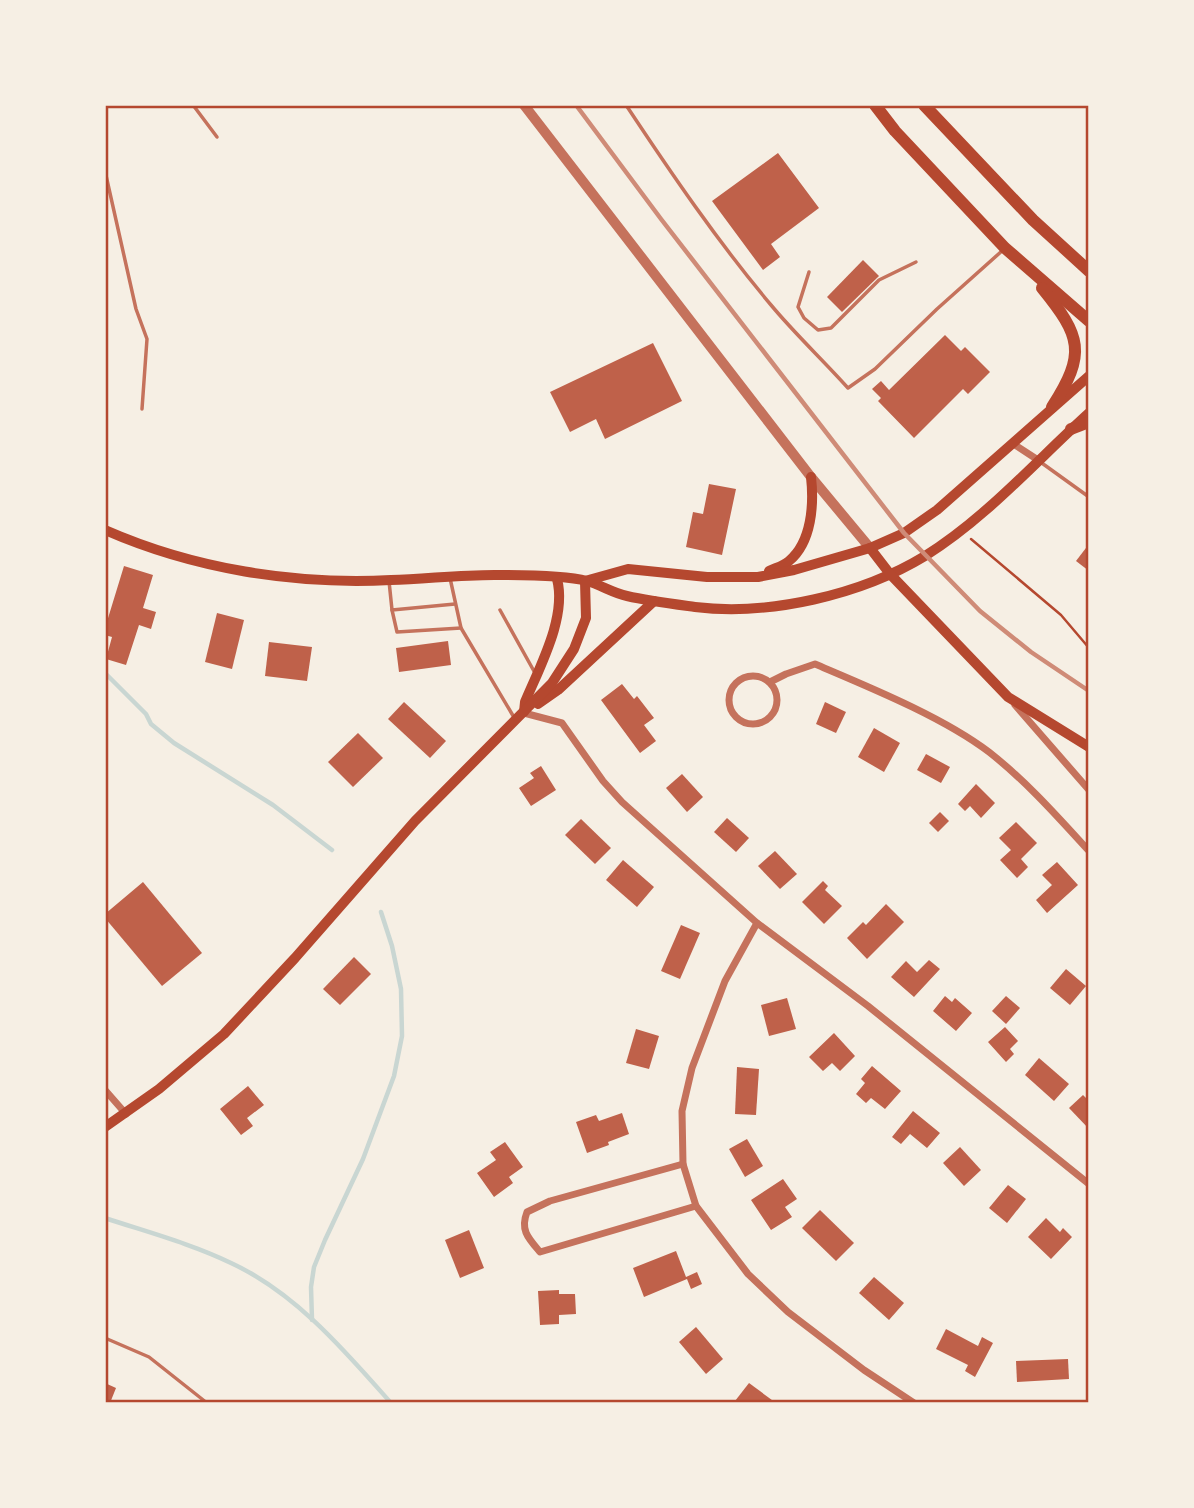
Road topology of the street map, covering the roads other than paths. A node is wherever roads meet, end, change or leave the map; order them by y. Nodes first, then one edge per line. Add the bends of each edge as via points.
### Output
1 (193, 105) edge
2 (524, 105) edge
3 (626, 105) edge
4 (874, 105) edge
5 (924, 105) edge
6 (217, 137) dead end
7 (105, 171) edge
8 (1005, 248) junction
9 (916, 262) dead end
10 (1022, 263) junction
11 (1089, 271) edge
12 (809, 272) dead end
13 (1089, 320) edge
14 (1089, 376) edge
15 (1052, 407) junction
16 (142, 409) dead end
17 (1089, 412) edge
18 (1089, 422) edge
19 (1071, 429) junction
20 (1012, 443) junction
21 (1038, 460) junction
22 (811, 477) junction
23 (1089, 497) edge
24 (105, 530) edge
25 (870, 548) junction
26 (890, 574) junction
27 (450, 576) junction
28 (758, 577) junction
29 (557, 579) junction
30 (389, 580) junction
31 (585, 581) junction
32 (654, 601) junction
33 (455, 604) junction
34 (393, 610) junction
35 (500, 610) dead end
36 (461, 628) junction
37 (536, 675) junction
38 (770, 682) junction
39 (1008, 697) junction
40 (520, 717) junction
41 (1089, 747) edge
42 (1089, 790) edge
43 (1089, 850) edge
44 (757, 923) junction
45 (105, 1090) edge
46 (126, 1114) junction
47 (105, 1128) edge
48 (683, 1164) junction
49 (1089, 1184) edge
50 (696, 1206) junction
51 (105, 1338) edge
52 (207, 1403) edge
53 (914, 1403) edge

1 - 6 lane
2 - 22 street
3 - 8 lane via 751,279 848,388 875,369
4 - 8 highway
5 - 11 highway via 1033,220
7 - 16 lane via 146,339
8 - 10 highway
9 - 12 lane via 879,280 831,328 818,330 798,307
10 - 13 highway
10 - 15 highway via 1063,314 1074,337 1076,360 1069,382
14 - 15 main road
15 - 20 main road
17 - 19 main road
18 - 19 highway
19 - 21 main road
20 - 21 street
20 - 25 main road via 937,510 904,533
21 - 23 lane
21 - 26 main road via 973,520
22 - 25 street
22 - 28 main road via 811,515 801,546 789,561
24 - 30 main road via 167,553 245,572 286,578
25 - 26 main road
25 - 28 main road
26 - 32 main road via 812,601 772,608
26 - 39 main road
27 - 29 main road
27 - 30 main road
27 - 33 lane
28 - 31 main road via 628,569
29 - 31 main road
29 - 37 main road via 560,611
30 - 34 lane
31 - 32 main road
31 - 40 main road via 586,618 574,649 552,683
32 - 40 main road via 558,690
33 - 34 lane
33 - 36 lane
34 - 36 lane via 397,632
35 - 37 lane
36 - 40 lane
37 - 40 main road
38 - 38 street via 748,676 734,684 729,707 739,719 761,722 774,712 777,696
38 - 43 street via 816,664 932,719 988,751
39 - 41 main road
39 - 42 street
40 - 44 street via 562,723 622,802
40 - 46 main road via 415,821 224,1034
44 - 48 street via 725,981 692,1068 682,1111
44 - 49 street
45 - 46 street
46 - 47 main road
48 - 50 street
48 - 50 street via 550,1201 527,1213 524,1234 540,1252
50 - 53 street via 748,1274 788,1312
51 - 52 lane via 149,1357

